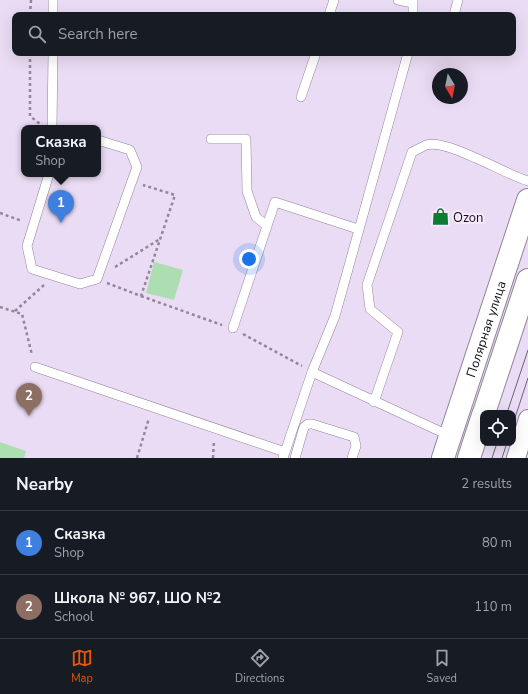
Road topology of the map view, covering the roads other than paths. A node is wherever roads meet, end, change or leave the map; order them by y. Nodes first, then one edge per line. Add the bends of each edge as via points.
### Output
1 (53, 0) edge
2 (334, 0) edge
3 (398, 0) edge
4 (458, 0) edge
5 (413, 2) edge
6 (53, 12) edge
7 (330, 12) edge
8 (455, 12) edge
9 (53, 56) edge
10 (315, 56) edge
11 (407, 56) edge
12 (301, 97) dead end
13 (52, 125) edge
14 (211, 139) dead end
15 (101, 141) edge
16 (48, 177) edge
17 (528, 181) edge
18 (528, 200) edge
19 (268, 226) junction
20 (358, 229) junction
21 (528, 280) edge
22 (233, 328) dead end
23 (35, 367) road end
24 (312, 372) junction
25 (374, 402) junction
26 (484, 410) edge
27 (528, 419) edge
28 (480, 423) edge
29 (450, 436) junction
30 (284, 455) edge
31 (295, 458) edge
32 (352, 458) edge
33 (443, 458) edge
34 (468, 458) edge
35 (516, 458) edge

1 - 6 lane
2 - 7 lane
3 - 5 lane
4 - 8 lane
9 - 13 lane
10 - 12 lane
11 - 20 lane
14 - 19 lane via 246,139 247,192 256,216
15 - 16 lane via 130,150 137,167 97,279 80,284 32,269 27,246
17 - 25 lane via 454,148 427,145 412,152 367,285 370,309 398,332
18 - 29 main road, Полярная улица
19 - 20 lane via 276,202
19 - 22 lane
20 - 24 lane via 334,316
21 - 26 main road, Полярная улица
23 - 30 lane via 152,406
24 - 25 lane
24 - 30 lane
25 - 29 lane
27 - 35 street
28 - 34 main road, Полярная улица
29 - 33 main road, Полярная улица
31 - 32 lane via 304,427 312,424 354,437 356,446

